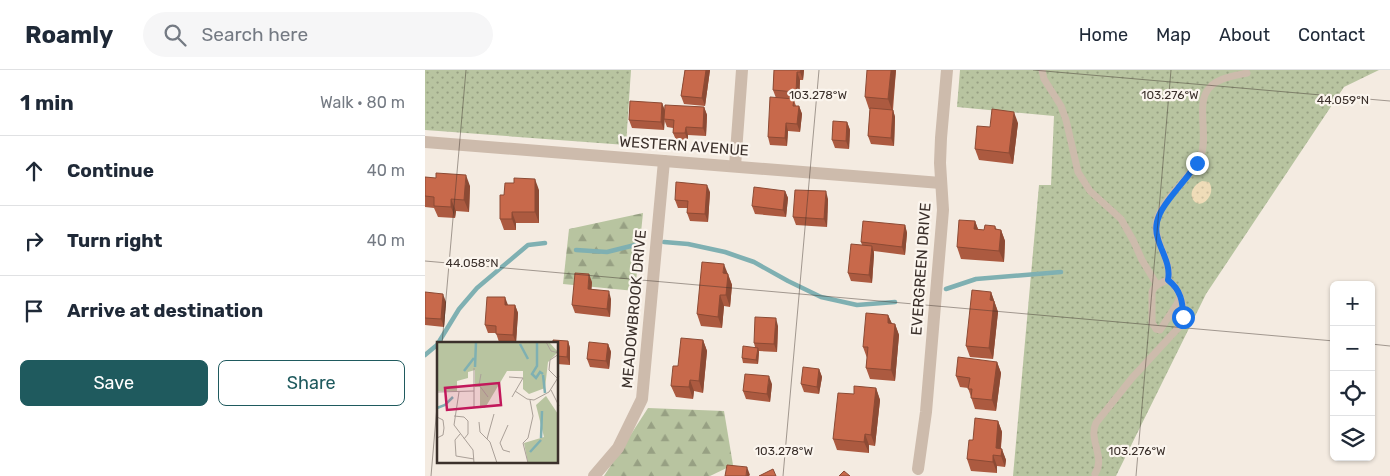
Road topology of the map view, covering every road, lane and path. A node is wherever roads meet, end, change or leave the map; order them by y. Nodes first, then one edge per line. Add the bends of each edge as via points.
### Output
1 (743, 70) edge
2 (947, 70) edge
3 (1042, 70) edge
4 (1247, 73) dead end
5 (425, 142) edge
6 (664, 161) junction
7 (735, 166) junction
8 (941, 183) junction
9 (1168, 280) junction
10 (1157, 285) junction
11 (1180, 297) junction
12 (918, 469) dead end
13 (1095, 474) dead end
14 (594, 476) edge

1 - 7 street
2 - 8 street, EVERGREEN DRIVE
3 - 10 lane via 1044,80 1066,120 1078,172 1090,191 1121,219
4 - 9 lane via 1217,81 1205,93 1202,153 1157,219 1157,236 1169,269
5 - 6 street, WESTERN AVENUE
6 - 7 street, WESTERN AVENUE
6 - 14 street, MEADOWBROOK DRIVE via 642,399 618,448
7 - 8 street, WESTERN AVENUE
8 - 12 street, EVERGREEN DRIVE via 943,210
9 - 10 lane
9 - 11 lane via 1179,290
10 - 11 lane via 1152,292 1156,329 1160,330
11 - 13 lane via 1183,304 1181,325 1096,423 1093,432 1099,465

